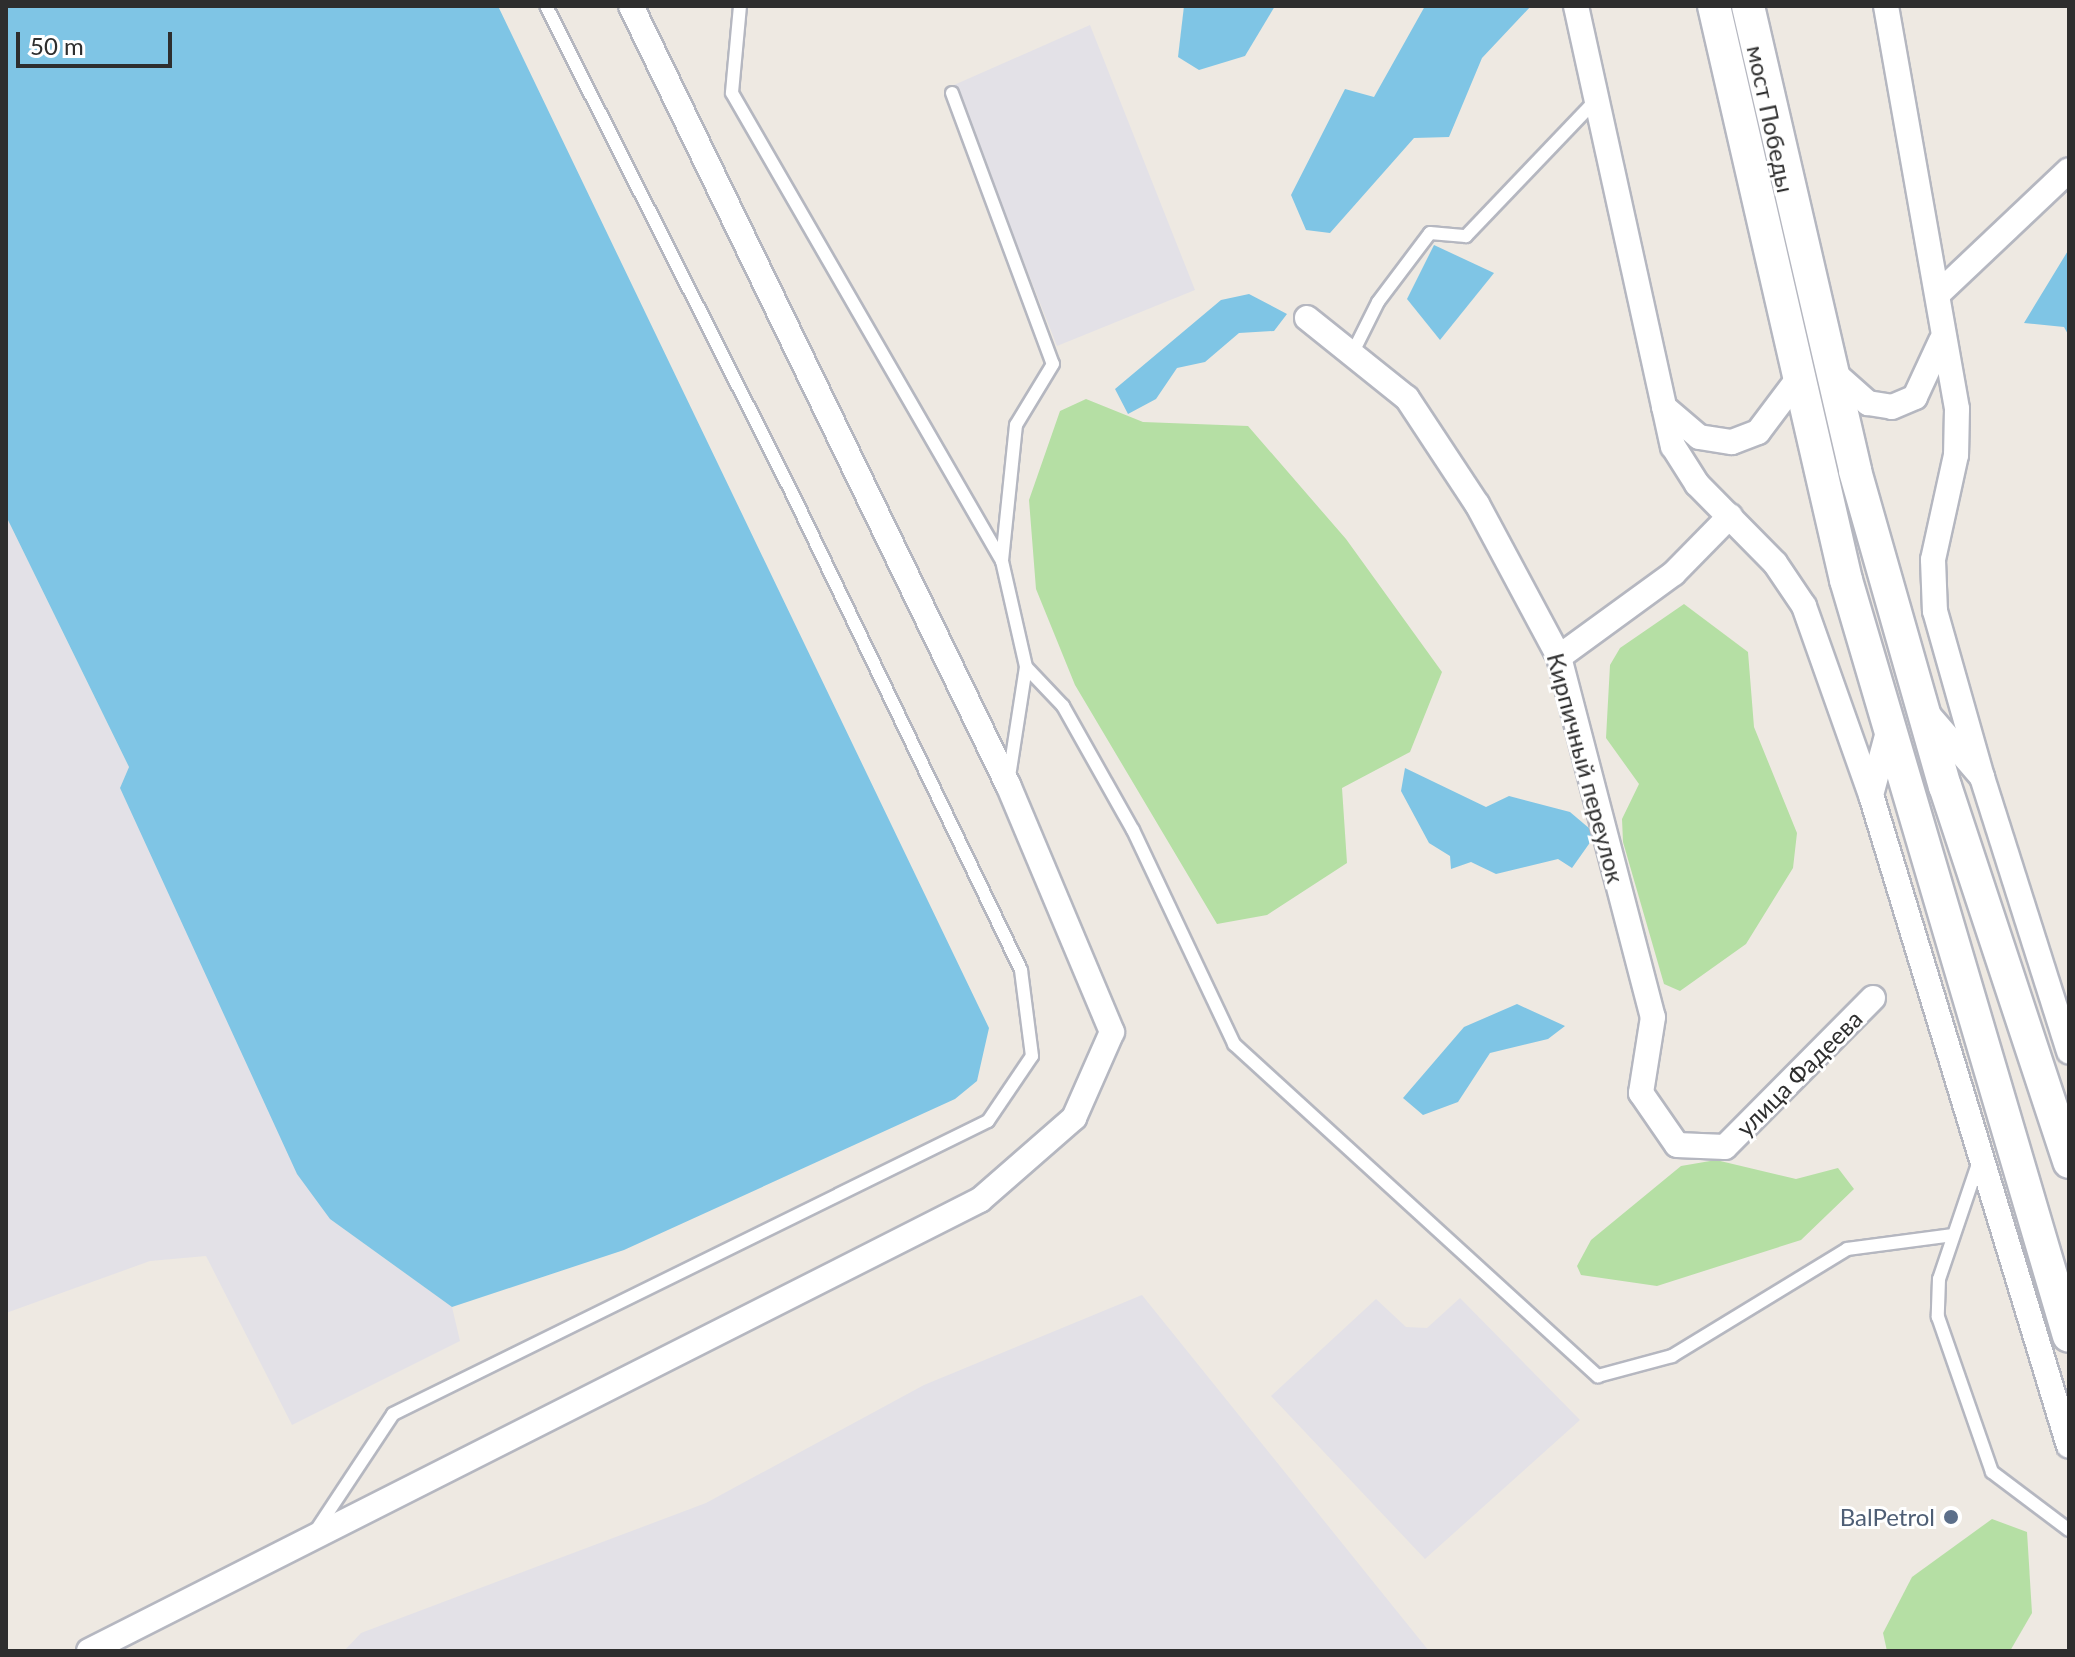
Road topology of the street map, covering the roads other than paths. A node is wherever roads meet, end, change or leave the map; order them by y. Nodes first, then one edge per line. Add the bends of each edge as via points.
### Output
1 (546, 6) edge
2 (631, 6) edge
3 (740, 6) edge
4 (1576, 6) edge
5 (1714, 6) edge
6 (1748, 6) edge
7 (1886, 6) edge
8 (952, 93) dead end
9 (1596, 99) junction
10 (2069, 170) edge
11 (1938, 294) junction
12 (1307, 318) dead end
13 (1943, 335) junction
14 (1352, 354) junction
15 (1828, 365) junction
16 (1798, 379) junction
17 (1664, 407) junction
18 (1730, 516) junction
19 (1002, 561) junction
20 (1559, 657) junction
21 (1026, 667) junction
22 (1922, 707) junction
23 (1888, 732) junction
24 (1982, 777) junction
25 (1008, 785) junction
26 (1871, 795) junction
27 (1873, 998) dead end
28 (2069, 1052) edge
29 (1677, 1145) joint
30 (1979, 1161) junction
31 (2069, 1162) edge
32 (1953, 1235) junction
33 (2069, 1336) edge
34 (2069, 1446) edge
35 (2069, 1530) edge
36 (307, 1545) junction
37 (89, 1651) edge

1 - 36 lane via 791,491 1021,970 1032,1056 988,1121 393,1414
2 - 25 street
3 - 19 lane via 732,93
4 - 9 street
5 - 16 main road
6 - 15 main road, мост Победы
7 - 11 street
8 - 19 lane via 1053,364 1016,425
9 - 14 lane via 1466,236 1430,233 1378,302
9 - 17 street
10 - 11 street
11 - 13 street
12 - 14 street, Кирпичный переулок
13 - 15 street via 1915,397 1892,407 1848,391
13 - 24 street via 1957,409 1956,455 1933,560 1935,611
14 - 20 street, Кирпичный переулок via 1407,398 1477,504
15 - 22 main road, мост Победы
16 - 17 street via 1758,432 1732,442 1699,437
16 - 23 main road
17 - 18 street via 1673,446
18 - 20 street via 1674,573
18 - 26 street via 1775,563 1804,606
19 - 21 lane
20 - 29 street, Кирпичный переулок via 1653,1017 1641,1093
21 - 25 lane
21 - 32 lane via 1063,706 1133,830 1234,1044 1598,1376 1672,1356 1847,1249
22 - 24 street
22 - 31 main road, мост Победы
23 - 26 street
23 - 33 main road
24 - 28 street
25 - 36 street via 1112,1032 1074,1118 980,1200
26 - 30 street
27 - 29 street, улица Фадеева via 1725,1147
30 - 32 lane
30 - 34 street
32 - 35 lane via 1939,1279 1938,1317 1992,1472
36 - 37 street

